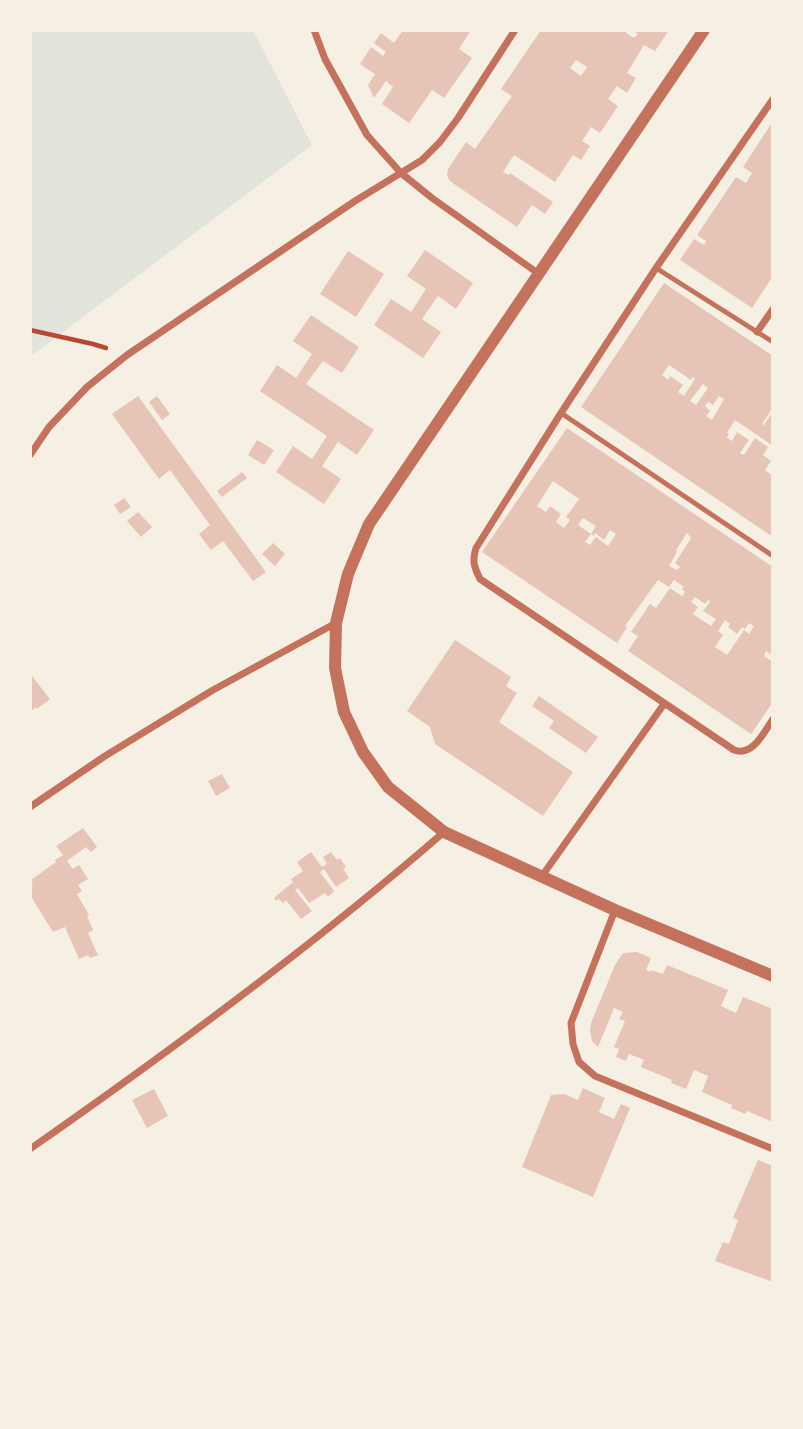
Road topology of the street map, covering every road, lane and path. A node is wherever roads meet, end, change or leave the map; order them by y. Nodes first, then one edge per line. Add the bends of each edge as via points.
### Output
1 (314, 30) edge
2 (515, 30) edge
3 (704, 30) edge
4 (773, 99) edge
5 (401, 173) junction
6 (656, 268) junction
7 (539, 274) junction
8 (773, 309) edge
9 (30, 330) edge
10 (757, 332) junction
11 (773, 342) edge
12 (127, 355) junction
13 (561, 414) junction
14 (30, 455) edge
15 (773, 556) edge
16 (336, 623) junction
17 (664, 704) junction
18 (773, 719) edge
19 (30, 807) edge
20 (444, 832) junction
21 (542, 876) junction
22 (615, 910) junction
23 (773, 976) edge
24 (30, 1149) edge
25 (773, 1149) edge

1 - 5 street via 367,135
2 - 5 street via 440,142
3 - 7 street
4 - 6 street
5 - 7 street
5 - 12 street
6 - 10 lane
6 - 13 street
7 - 16 street via 369,524 348,574
8 - 10 street
9 - 12 path
10 - 11 lane
12 - 14 street via 87,387
13 - 15 lane
13 - 17 street via 476,548 475,568 480,579
16 - 19 street via 213,690
16 - 20 street via 339,690 363,752 388,787
17 - 18 street via 740,752 751,750
17 - 21 street
20 - 21 street
20 - 24 street via 207,1023
21 - 22 street
22 - 23 street
22 - 25 street via 572,1023 579,1062 595,1076

